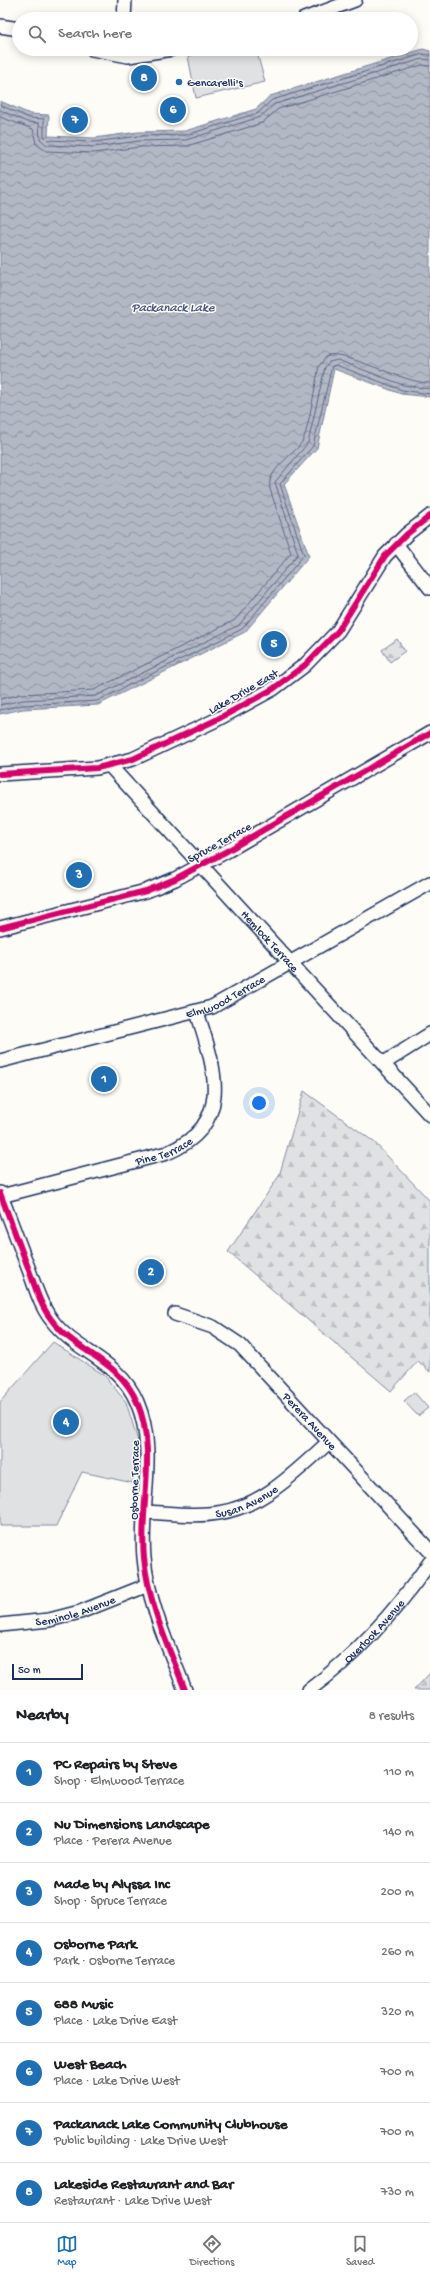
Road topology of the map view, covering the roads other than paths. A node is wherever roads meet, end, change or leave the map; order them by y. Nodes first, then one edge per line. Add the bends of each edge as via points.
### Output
1 (125, 0) edge
2 (355, 0) edge
3 (124, 12) edge
4 (323, 12) edge
5 (0, 26) edge
6 (12, 28) edge
7 (430, 516) edge
8 (396, 544) junction
9 (430, 588) edge
10 (430, 733) edge
11 (110, 766) junction
12 (0, 774) edge
13 (202, 864) junction
14 (430, 882) edge
15 (0, 928) edge
16 (291, 963) junction
17 (197, 1012) junction
18 (430, 1034) edge
19 (0, 1062) edge
20 (384, 1063) junction
21 (430, 1115) edge
22 (0, 1195) edge
23 (5, 1221) edge
24 (175, 1314) dead end
25 (329, 1442) junction
26 (145, 1512) junction
27 (430, 1551) edge
28 (430, 1562) edge
29 (148, 1585) junction
30 (0, 1625) edge
31 (185, 1690) edge
32 (309, 1690) edge

1 - 3 street
2 - 4 street
5 - 6 street
7 - 8 street, Lake Drive East
8 - 9 street
8 - 11 street, Lake Drive East via 376,569 338,631 305,665 286,680 216,720 150,753
10 - 13 street, Spruce Terrace
11 - 12 street, Lake Drive East
11 - 13 street, Hemlock Terrace
13 - 15 street, Spruce Terrace via 146,891
13 - 16 street, Hemlock Terrace
14 - 16 street, Elmwood Terrace
16 - 17 street, Elmwood Terrace via 212,1007
16 - 20 street, Hemlock Terrace
17 - 19 street, Elmwood Terrace
17 - 22 street, Pine Terrace via 211,1060 216,1092 212,1113 198,1134 178,1149 167,1153
18 - 20 street
20 - 21 street, Hemlock Terrace
22 - 23 street, Osborne Terrace
23 - 26 street, Osborne Terrace via 51,1320 70,1338 118,1373 137,1402 147,1450
24 - 25 street, Perera Avenue via 213,1327 240,1346
25 - 26 street, Susan Avenue via 276,1488 248,1505 203,1514
25 - 27 street, Perera Avenue
26 - 29 street, Osborne Terrace via 144,1557
28 - 32 street, Overlook Avenue via 411,1590 371,1637
29 - 30 street, Seminole Avenue via 80,1612 49,1620
29 - 31 street, Osborne Terrace

